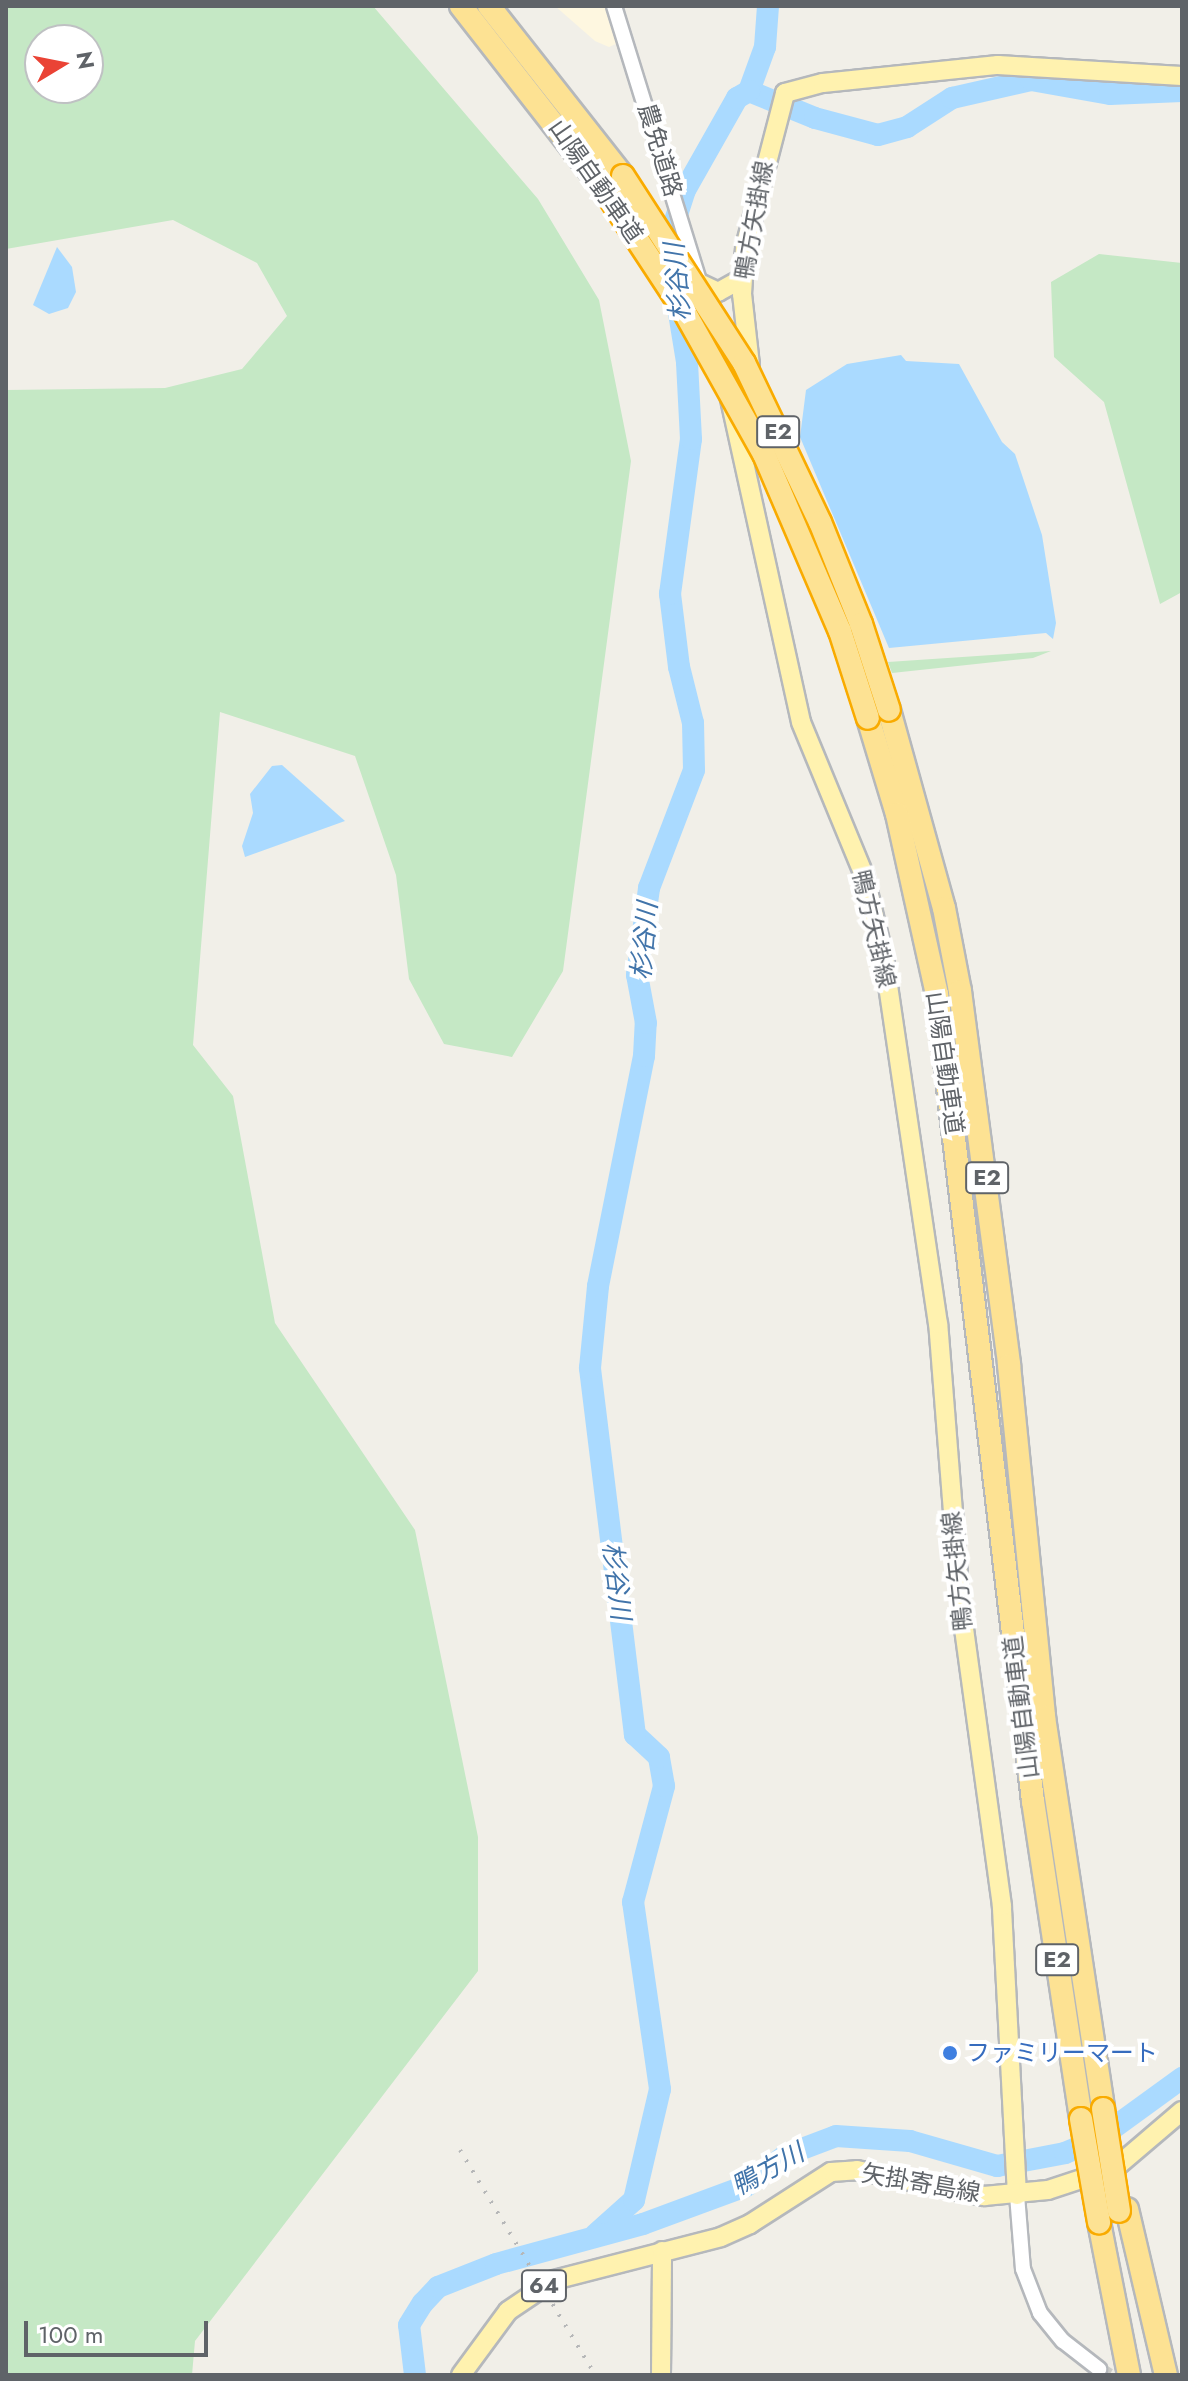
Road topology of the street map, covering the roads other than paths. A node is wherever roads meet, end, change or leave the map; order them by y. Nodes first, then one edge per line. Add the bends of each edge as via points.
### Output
1 (461, 6) edge
2 (489, 6) edge
3 (614, 6) edge
4 (1182, 76) edge
5 (613, 182) junction
6 (741, 279) junction
7 (699, 283) junction
8 (728, 389) junction
9 (878, 714) junction
10 (1033, 1718) junction
11 (1044, 1800) junction
12 (1182, 2111) edge
13 (1017, 2188) junction
14 (1123, 2210) junction
15 (662, 2251) junction
16 (1108, 2272) junction
17 (1106, 2372) edge
18 (461, 2375) edge
19 (661, 2375) edge
20 (1129, 2375) edge
21 (1151, 2375) edge
22 (1166, 2375) edge

1 - 5 highway, 山陽自動車道 / E2
2 - 5 highway, 山陽自動車道 / E2
3 - 7 street, 農免道路
4 - 6 main road, 鴨方矢掛線 via 998,65 790,90 779,103
5 - 9 highway, 山陽自動車道 / E2, bridge via 744,363 820,522 861,624
6 - 7 main road via 718,292
6 - 8 main road, 鴨方矢掛線 via 750,365 740,382
7 - 8 street, 農免道路
8 - 13 main road, 鴨方矢掛線 via 801,722 864,875 884,958 938,1324 958,1586 1002,1906
9 - 10 highway, 山陽自動車道 / E2 via 937,995 992,1449
9 - 10 highway, 山陽自動車道 / E2 via 944,908 960,991 1009,1365
10 - 11 highway, 山陽自動車道 / E2
11 - 14 highway, 山陽自動車道 / E2, bridge
11 - 16 highway, 山陽自動車道 / E2, bridge via 1081,2119
12 - 13 main road, 矢掛寄島線 / 64 via 1115,2168 1085,2181
13 - 15 main road, 矢掛寄島線 / 64 via 950,2193 857,2170 831,2172 750,2224
13 - 17 street via 1023,2269 1040,2313 1063,2341
14 - 21 highway, 山陽自動車道 / E2
14 - 22 highway
15 - 18 main road, 矢掛寄島線 / 64 via 554,2280 508,2311
15 - 19 main road
16 - 17 highway
16 - 20 highway, 山陽自動車道 / E2

